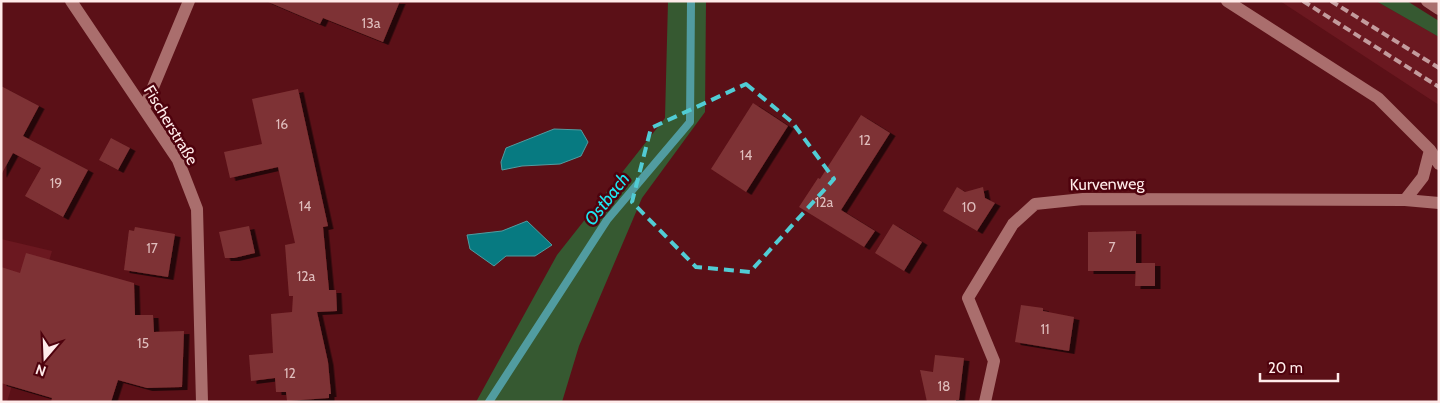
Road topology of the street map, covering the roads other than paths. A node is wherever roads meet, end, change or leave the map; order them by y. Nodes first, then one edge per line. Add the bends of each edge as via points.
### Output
1 (71, 1) edge
2 (188, 1) edge
3 (1227, 1) edge
4 (1427, 1) edge
5 (1439, 9) edge
6 (144, 109) junction
7 (1430, 150) junction
8 (1439, 164) edge
9 (1405, 200) junction
10 (1439, 204) edge
11 (202, 402) edge
12 (985, 402) edge

1 - 6 street, Fischerstraße
2 - 6 street
3 - 7 street via 1378,98
4 - 5 street
6 - 11 street, Fischerstraße via 178,160 197,210
7 - 8 street
7 - 9 street via 1423,177
9 - 10 street, Kurvenweg
9 - 12 street, Kurvenweg via 1083,199 1035,204 1013,224 968,298 994,361

